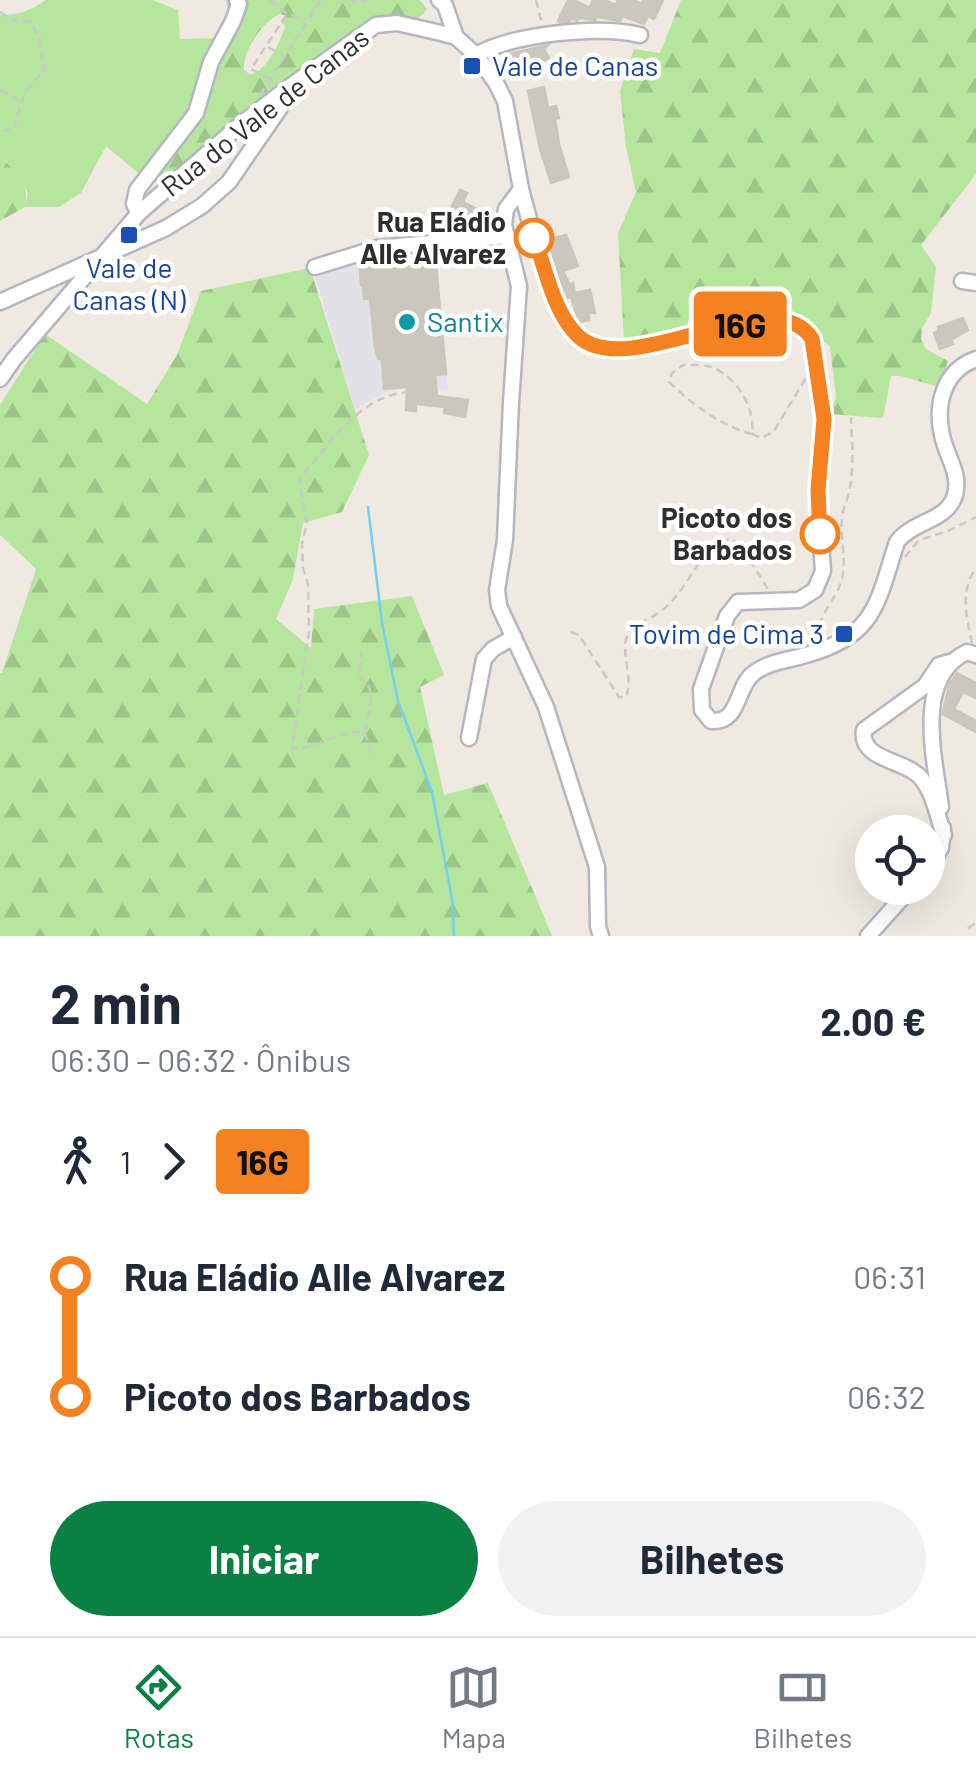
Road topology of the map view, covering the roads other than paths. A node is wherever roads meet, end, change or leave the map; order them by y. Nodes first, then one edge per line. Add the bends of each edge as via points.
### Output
1 (237, 0) edge
2 (439, 0) edge
3 (640, 35) dead end
4 (456, 38) junction
5 (476, 55) junction
6 (285, 90) junction
7 (520, 189) junction
8 (139, 212) junction
9 (507, 236) junction
10 (102, 255) junction
11 (316, 267) dead end
12 (0, 302) edge
13 (976, 358) edge
14 (0, 379) edge
15 (514, 637) junction
16 (975, 654) edge
17 (950, 662) junction
18 (469, 738) dead end
19 (936, 815) edge
20 (942, 815) edge
21 (896, 905) edge
22 (601, 936) edge
23 (868, 936) edge

1 - 8 street via 196,113 137,190
2 - 4 street
3 - 5 street via 544,36
4 - 5 street, Rua do Vale de Canas
4 - 6 street, Rua do Vale de Canas via 415,26 376,25
5 - 7 street, Rua do Vale de Canas via 505,101
6 - 8 street, Rua do Vale de Canas
6 - 10 street via 282,105 228,182 202,206
7 - 9 street via 506,209
7 - 13 street, Rua do Vale de Canas via 560,308 593,346 628,349 776,318 812,339 824,419 818,490 823,571 814,590 798,600 738,602 727,616 701,688 700,702 711,721 733,712 758,670 846,640 866,622 897,542 954,499 955,469 940,426 942,394 958,366
8 - 10 street
9 - 11 street via 376,248
9 - 15 street via 519,286 497,590
10 - 12 street
10 - 14 street
15 - 18 street via 484,660
15 - 22 street via 546,707 596,867
16 - 17 street
17 - 19 street via 862,737 878,755 917,773
17 - 20 street via 933,696
21 - 23 street

